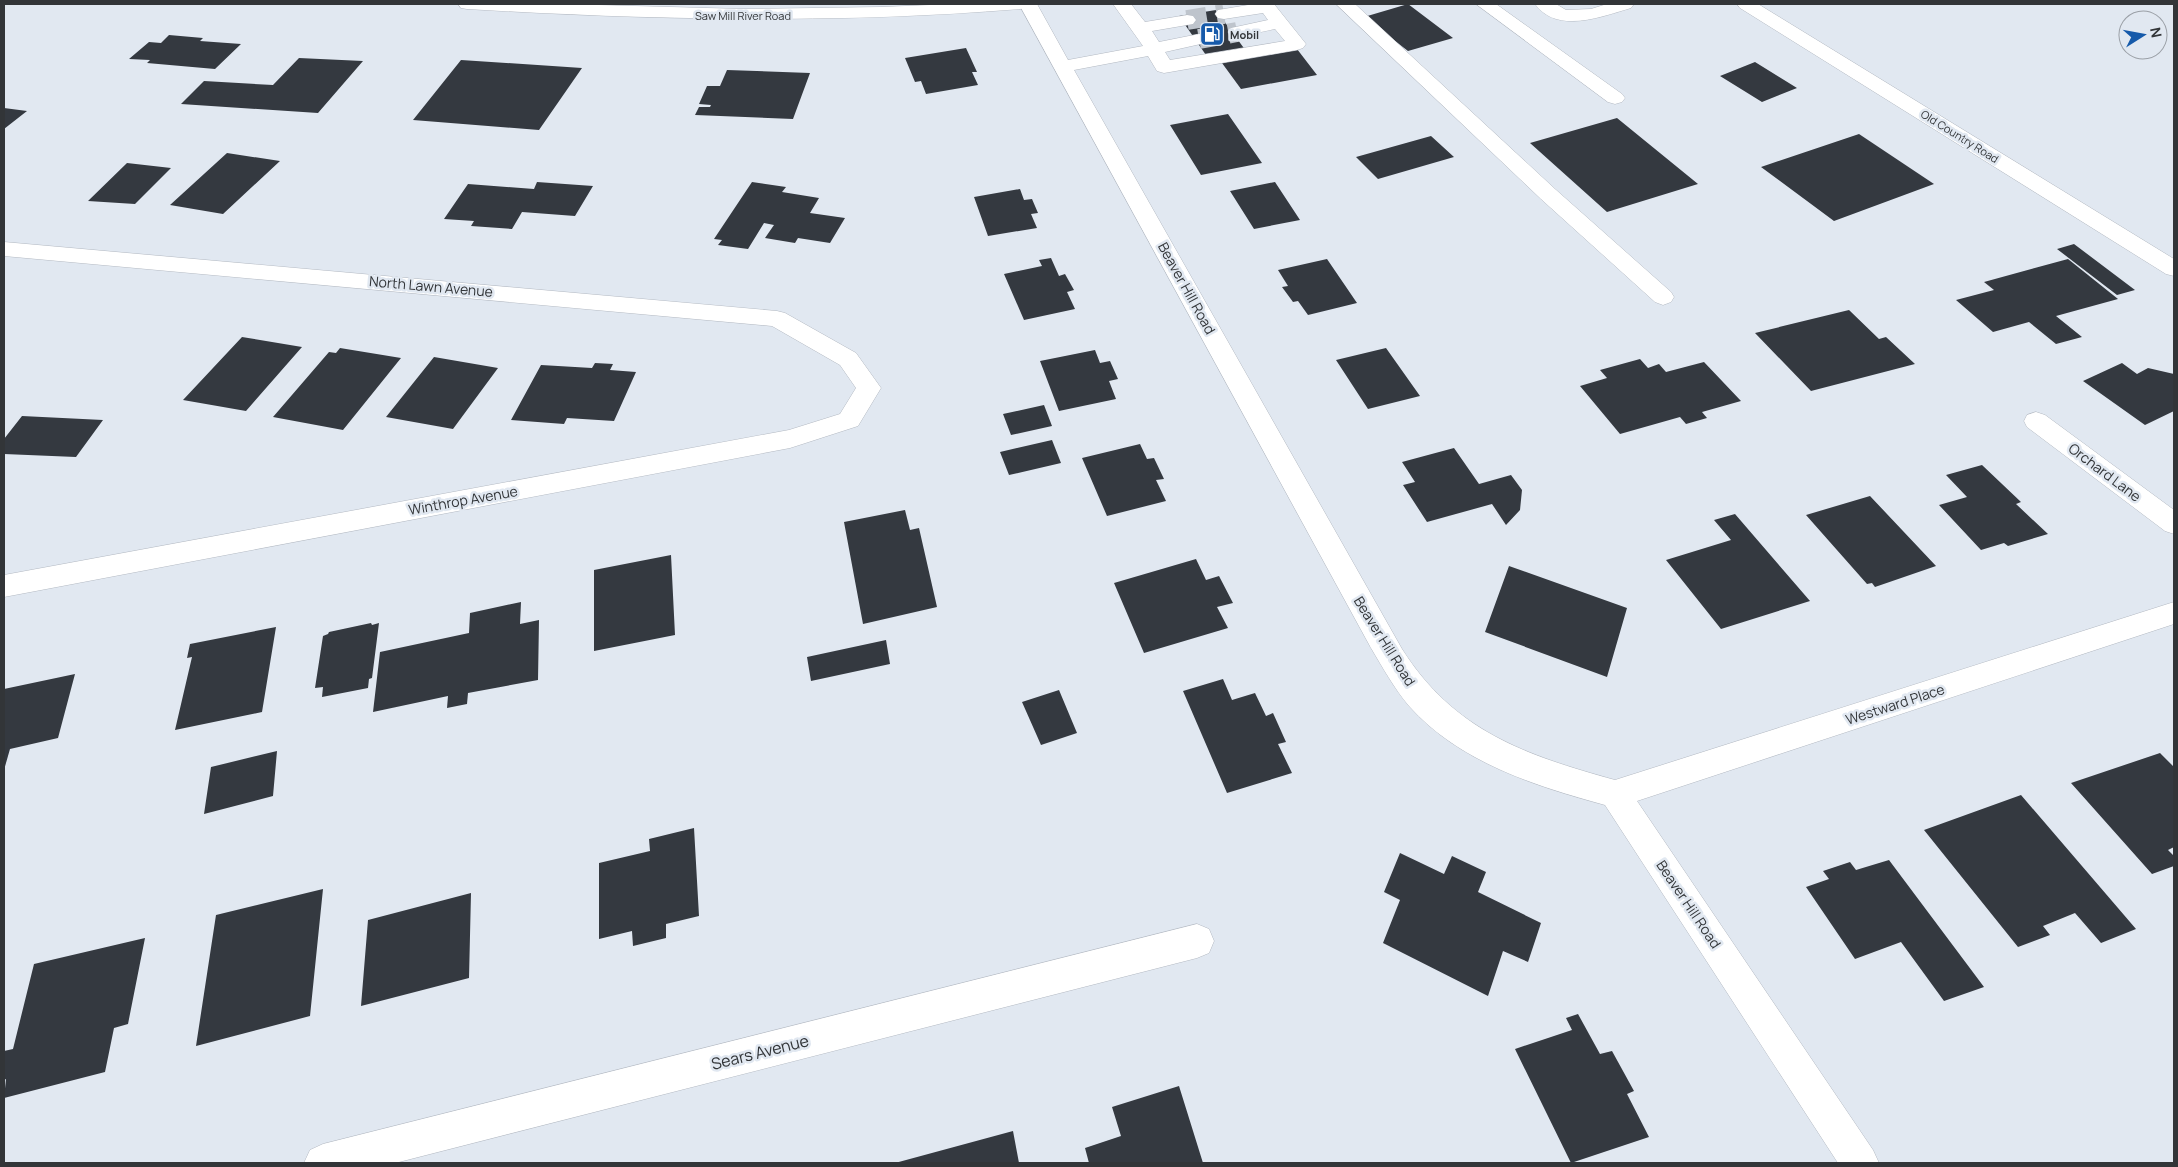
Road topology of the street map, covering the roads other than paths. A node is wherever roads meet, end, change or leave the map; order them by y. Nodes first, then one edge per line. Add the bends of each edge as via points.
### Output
1 (467, 4) edge
2 (1020, 4) edge
3 (1028, 4) edge
4 (1122, 4) edge
5 (1345, 4) edge
6 (1485, 4) edge
7 (1544, 4) edge
8 (1625, 4) edge
9 (1746, 4) edge
10 (1271, 5) edge
11 (1224, 14) tunnel mouth
12 (1186, 20) tunnel mouth
13 (1280, 23) junction
14 (1141, 28) junction
15 (1237, 32) tunnel mouth
16 (1200, 39) tunnel mouth
17 (1154, 49) junction
18 (1064, 66) junction
19 (1615, 98) dead end
20 (4, 249) edge
21 (2172, 257) edge
22 (1663, 297) dead end
23 (848, 359) joint
24 (2036, 421) dead end
25 (2174, 524) edge
26 (4, 586) edge
27 (2174, 613) edge
28 (1616, 794) junction
29 (1197, 941) dead end
30 (323, 1163) edge
31 (1860, 1163) edge

1 - 2 street, Saw Mill River Road via 743,16 875,13
3 - 18 street, Beaver Hill Road
4 - 14 street
5 - 22 street
6 - 19 street
7 - 8 street via 1562,16 1592,14
9 - 21 street, Old Country Road via 2134,244
10 - 11 street
10 - 13 street
12 - 14 street
13 - 15 street
13 - 17 street via 1297,44 1164,67
14 - 17 street
16 - 17 street
17 - 18 street
18 - 28 street, Beaver Hill Road via 1401,672 1427,705 1461,734 1552,777
20 - 23 street, North Lawn Avenue via 777,318
23 - 26 street, Winthrop Avenue via 869,388 849,420 790,439
24 - 25 street, Orchard Lane
27 - 28 street, Westward Place
28 - 31 street, Beaver Hill Road
29 - 30 street, Sears Avenue

